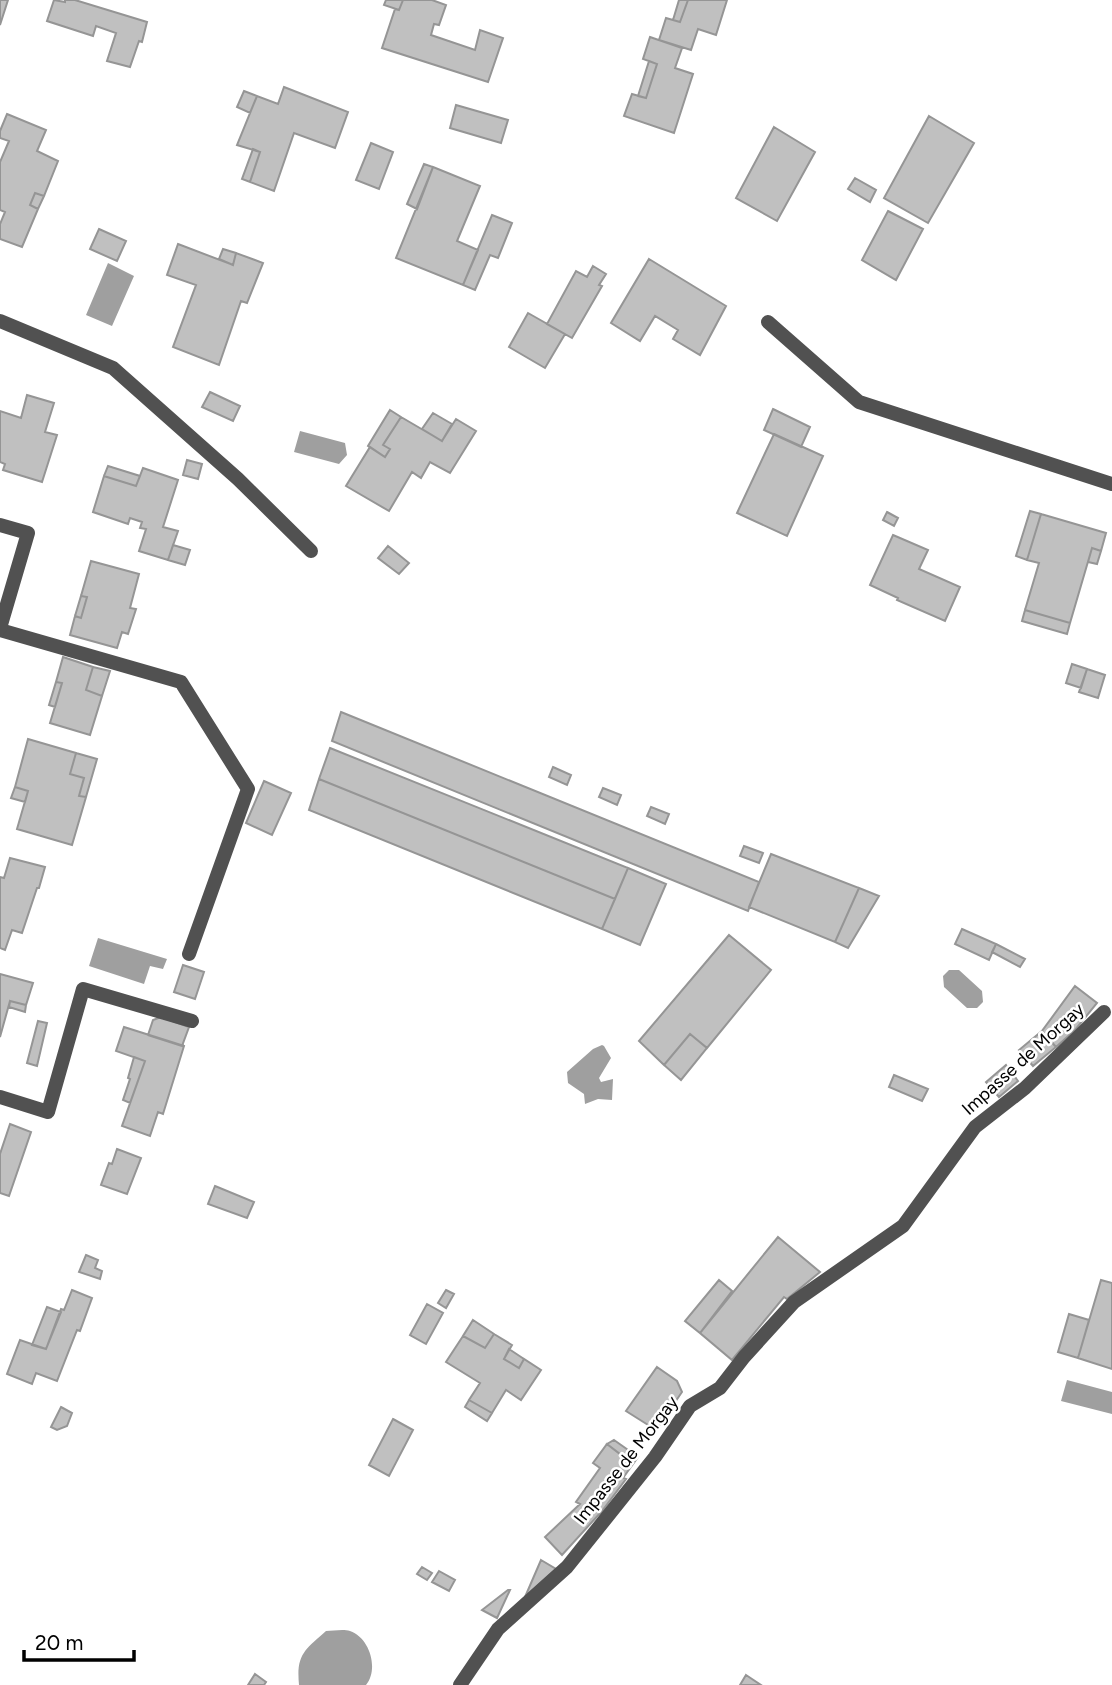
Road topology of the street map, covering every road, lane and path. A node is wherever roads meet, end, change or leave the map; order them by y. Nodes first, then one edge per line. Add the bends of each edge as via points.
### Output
1 (0, 321) edge
2 (768, 322) dead end
3 (1112, 484) edge
4 (0, 525) edge
5 (311, 551) dead end
6 (0, 629) edge
7 (189, 954) dead end
8 (1104, 1012) dead end
9 (192, 1021) dead end
10 (0, 1097) edge
11 (460, 1685) edge

1 - 5 street via 113,368 238,478
2 - 3 street via 859,402
4 - 6 street via 28,533
6 - 7 street via 181,682 248,789
8 - 11 street, Impasse de Morgay via 1025,1088 975,1127 903,1226 794,1302 720,1388 690,1406 567,1567 498,1629
9 - 10 street via 82,989 48,1112

